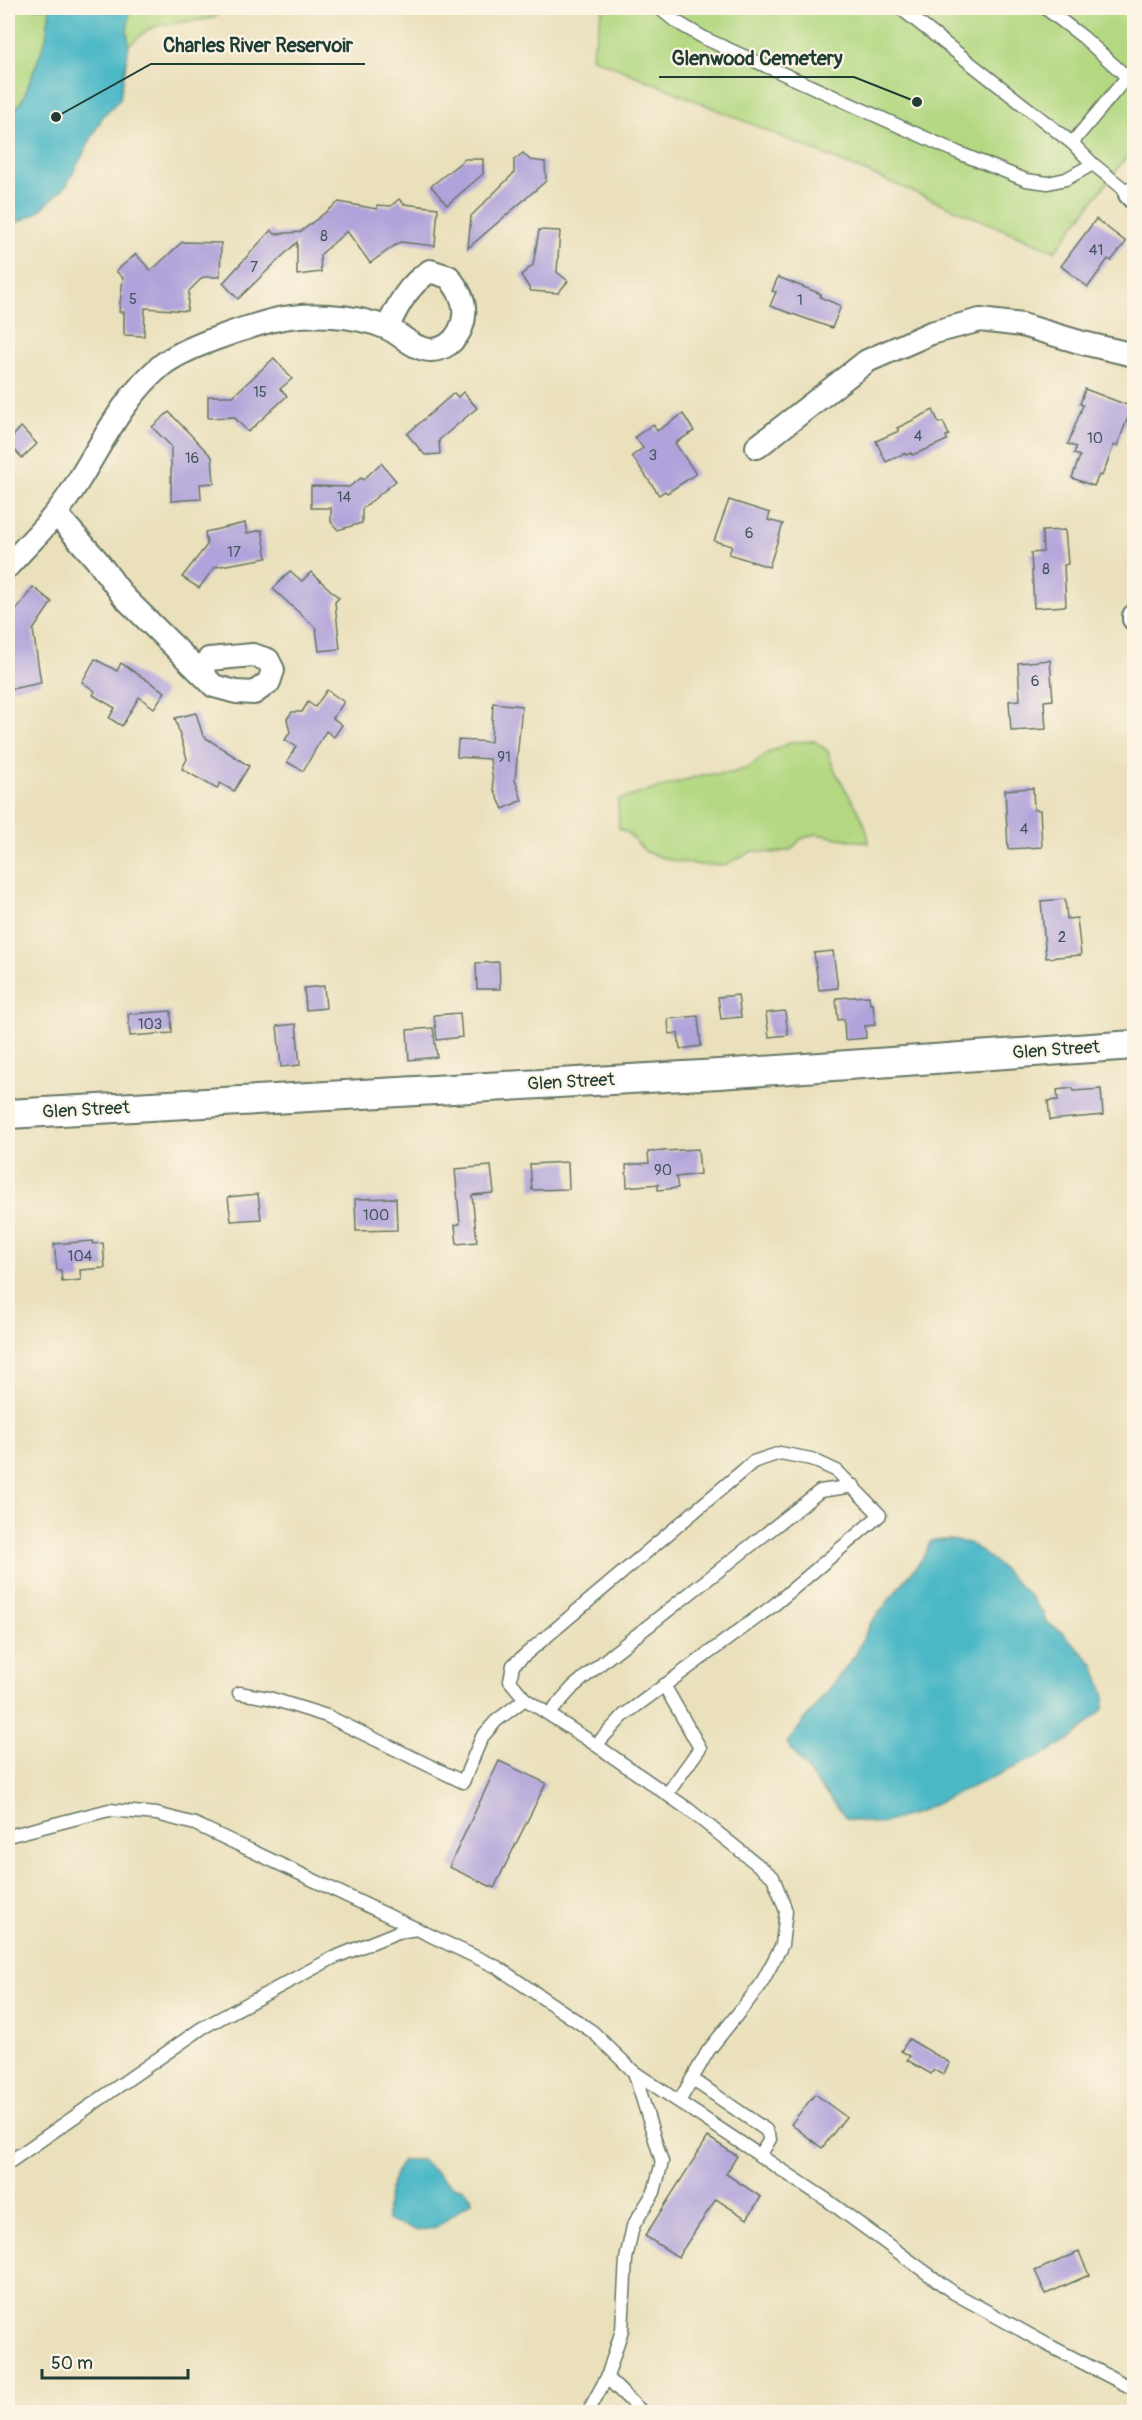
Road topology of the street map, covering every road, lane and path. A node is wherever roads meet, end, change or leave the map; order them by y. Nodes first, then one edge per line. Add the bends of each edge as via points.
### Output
1 (659, 8) edge
2 (900, 8) edge
3 (1045, 8) edge
4 (1131, 73) edge
5 (1072, 143) junction
6 (1092, 164) junction
7 (1132, 196) edge
8 (387, 328) dead end
9 (1134, 355) edge
10 (758, 447) dead end
11 (56, 514) junction
12 (8, 566) edge
13 (200, 670) dead end
14 (1134, 1045) edge
15 (8, 1114) edge
16 (854, 1486) junction
17 (664, 1685) junction
18 (239, 1693) dead end
19 (525, 1699) junction
20 (549, 1714) junction
21 (596, 1744) junction
22 (667, 1794) junction
23 (8, 1836) edge
24 (418, 1929) junction
25 (634, 2072) junction
26 (692, 2079) junction
27 (680, 2100) junction
28 (760, 2156) junction
29 (8, 2163) edge
30 (607, 2378) junction
31 (1134, 2389) edge
32 (588, 2412) edge
33 (642, 2412) edge

1 - 6 lane via 706,39 1026,180 1048,183 1066,179
2 - 5 lane
3 - 4 lane
4 - 5 lane
5 - 6 lane
6 - 7 lane
8 - 11 street via 312,314 271,320 185,351 162,365 111,424
9 - 10 street via 1022,325 980,320 931,333 867,361
11 - 12 street
11 - 13 street via 124,597
14 - 15 street, Glen Street via 719,1074
16 - 17 lane via 880,1515 774,1605
16 - 19 lane via 811,1459 780,1453 753,1462 513,1665 510,1681
16 - 20 lane via 820,1491 603,1662
17 - 21 lane via 624,1715
17 - 22 lane via 700,1748
18 - 19 lane via 327,1716 463,1782 482,1737
19 - 20 lane
20 - 21 lane
21 - 22 lane
22 - 26 lane via 773,1877 786,1911 782,1945 760,1986 708,2051
23 - 24 lane via 109,1810 157,1814 195,1824
24 - 25 lane via 497,1967 593,2032
24 - 29 lane via 398,1932 333,1958 202,2028
25 - 27 lane
25 - 30 lane via 662,2162 654,2192 633,2226 626,2259 621,2330
26 - 27 lane
26 - 28 lane via 766,2130 770,2139
27 - 28 lane
28 - 31 lane via 954,2293
30 - 32 lane
30 - 33 lane

